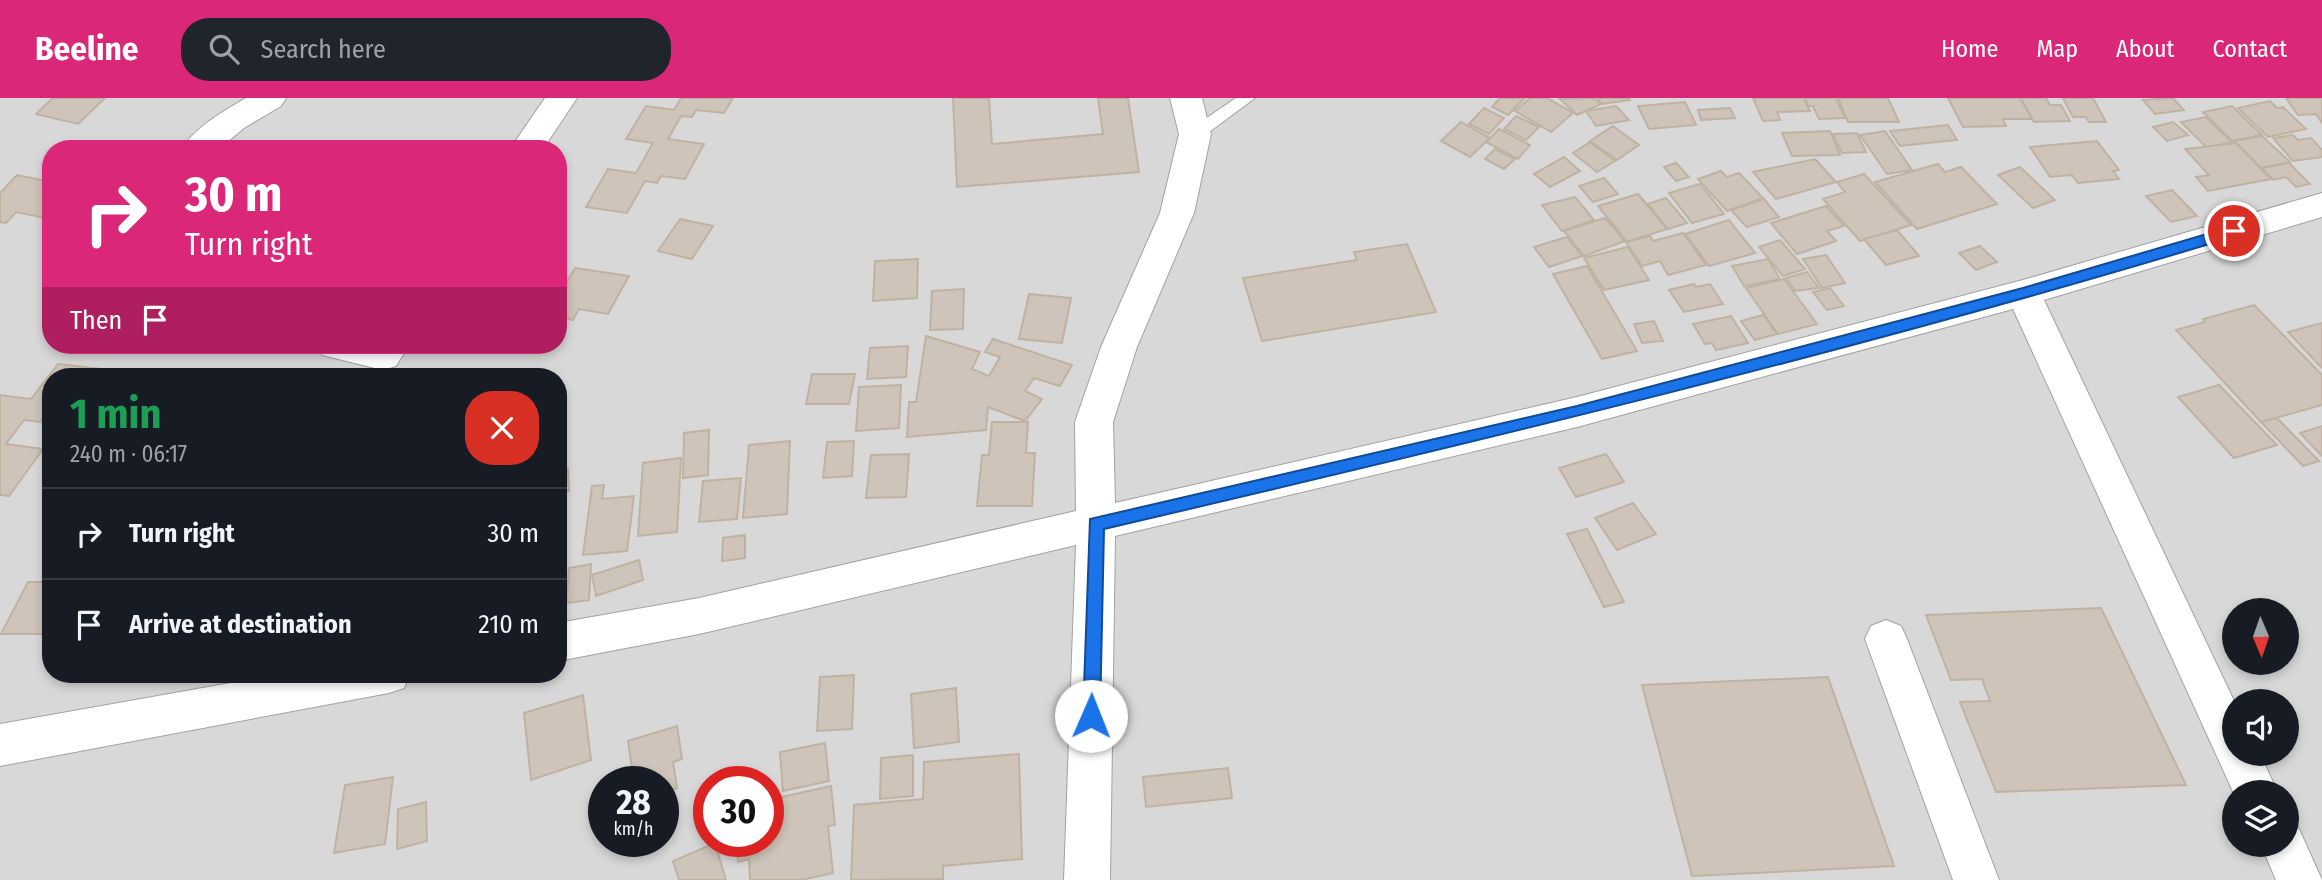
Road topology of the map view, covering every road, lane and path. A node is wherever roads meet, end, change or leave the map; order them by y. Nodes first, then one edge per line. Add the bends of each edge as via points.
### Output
1 (271, 98) edge
2 (561, 98) edge
3 (1186, 98) edge
4 (1247, 98) edge
5 (1195, 134) junction
6 (209, 140) edge
7 (532, 140) edge
8 (2319, 211) edge
9 (2023, 293) junction
10 (1096, 524) junction
11 (1886, 639) dead end
12 (567, 640) edge
13 (340, 683) edge
14 (2222, 722) edge
15 (0, 745) edge
16 (2289, 857) edge
17 (1087, 880) edge
18 (1976, 880) edge
19 (2301, 880) edge

1 - 6 street
2 - 7 street
3 - 5 street
4 - 5 lane
5 - 10 street via 1177,213 1119,347 1094,422
8 - 9 street
9 - 10 street via 1577,412
9 - 14 street
10 - 12 street via 699,616
10 - 17 street
11 - 18 street
13 - 15 street
16 - 19 street

